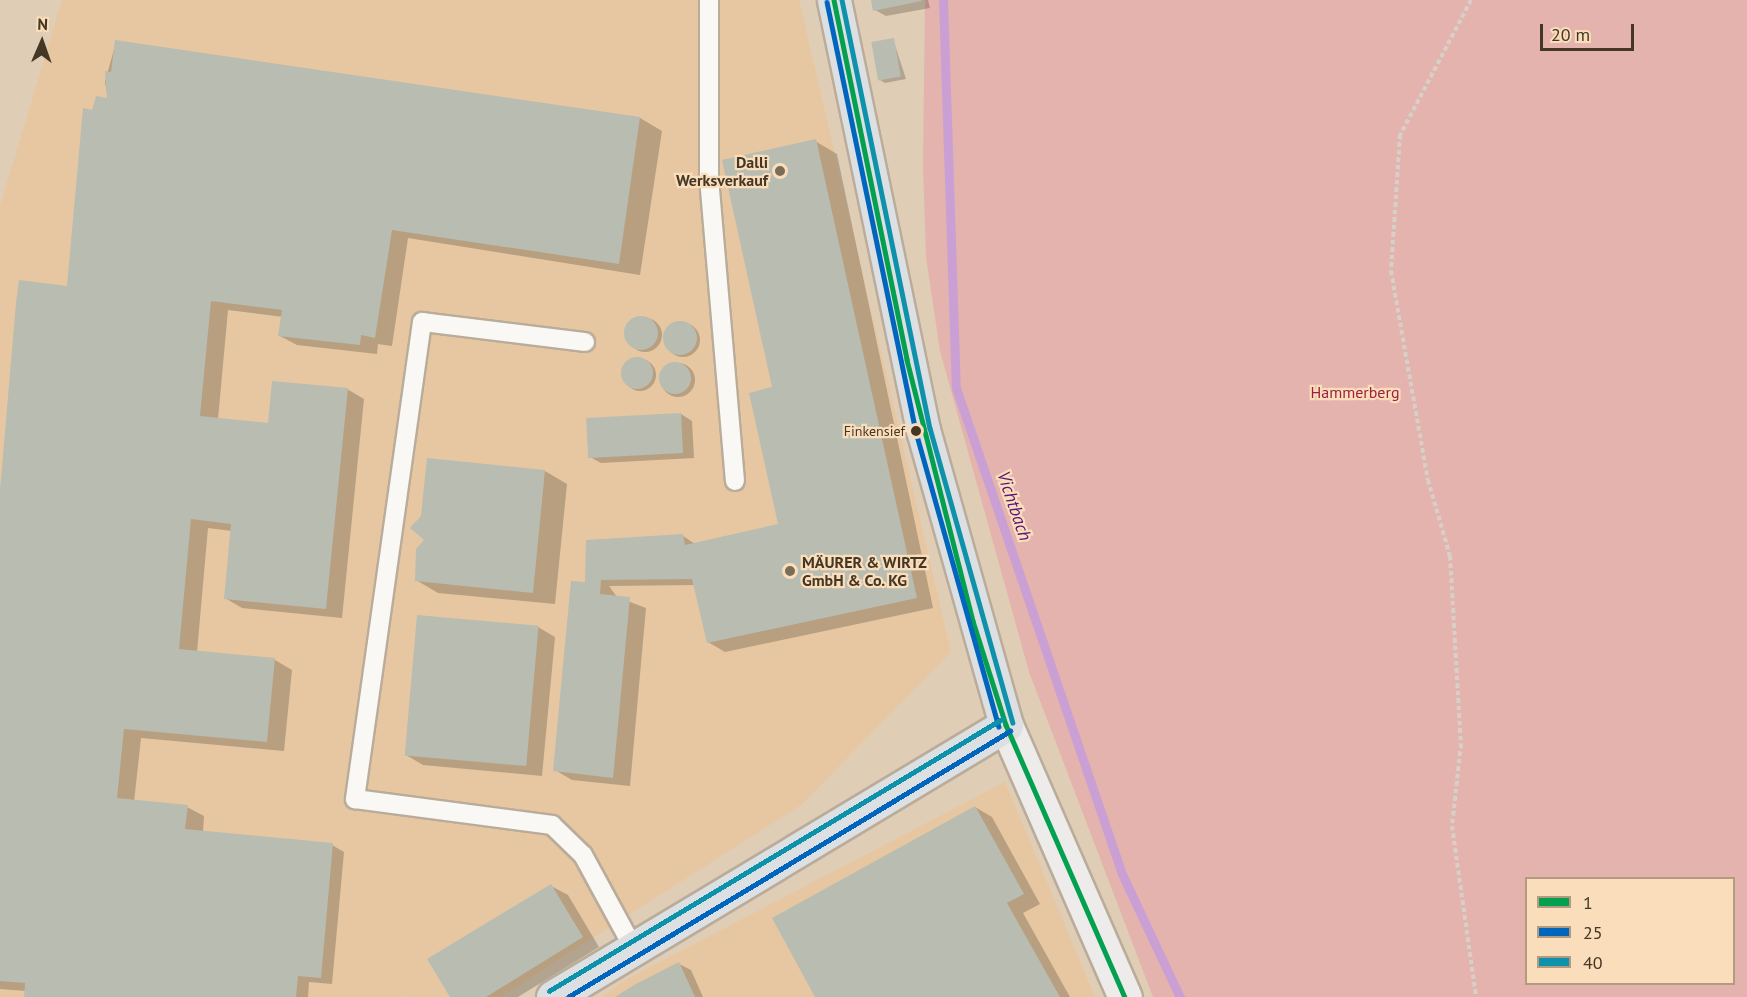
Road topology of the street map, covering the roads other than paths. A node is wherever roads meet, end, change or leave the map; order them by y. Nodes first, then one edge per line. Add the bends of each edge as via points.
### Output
1 (709, 0) edge
2 (834, 0) edge
3 (585, 342) dead end
4 (735, 481) dead end
5 (1006, 725) junction
6 (634, 949) junction
7 (553, 997) edge
8 (1125, 997) edge

1 - 4 lane via 709,178
2 - 5 main road via 923,430
3 - 6 lane via 422,322 355,799 552,825 584,855
5 - 6 main road
5 - 8 main road
6 - 7 main road

